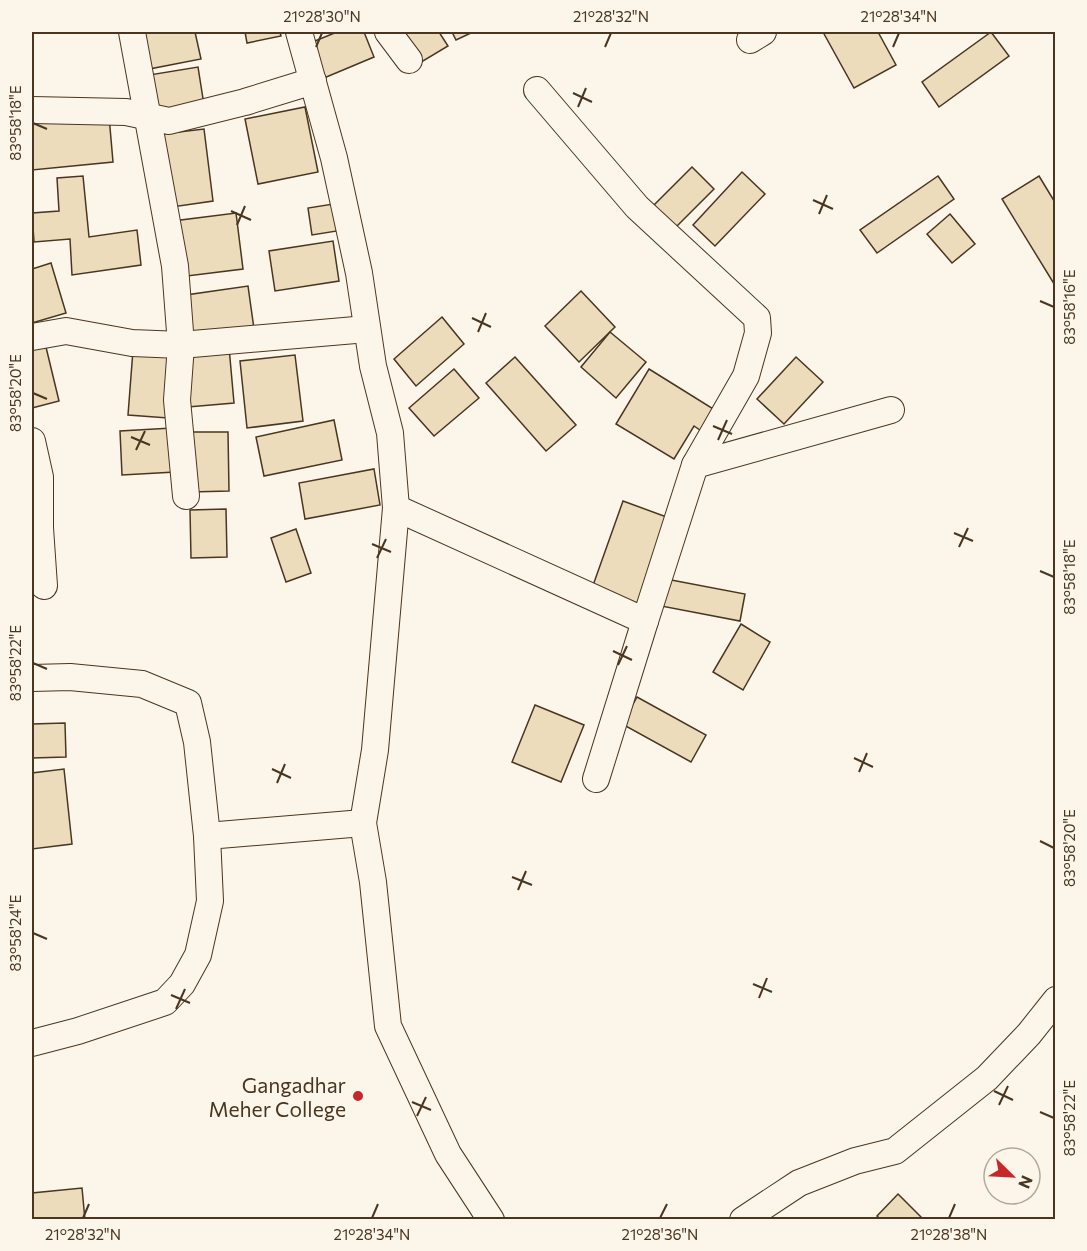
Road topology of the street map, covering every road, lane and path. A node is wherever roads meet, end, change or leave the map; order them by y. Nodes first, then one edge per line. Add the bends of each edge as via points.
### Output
1 (132, 32) edge
2 (299, 32) edge
3 (388, 32) edge
4 (409, 60) dead end
5 (313, 81) junction
6 (537, 90) dead end
7 (32, 110) edge
8 (147, 117) junction
9 (367, 329) junction
10 (32, 337) edge
11 (181, 345) junction
12 (891, 410) dead end
13 (32, 441) edge
14 (695, 465) junction
15 (186, 496) dead end
16 (396, 508) junction
17 (44, 586) dead end
18 (645, 621) junction
19 (32, 678) edge
20 (596, 779) dead end
21 (363, 823) junction
22 (207, 836) junction
23 (1056, 1000) edge
24 (32, 1043) edge
25 (491, 1220) edge
26 (743, 1220) edge

1 - 8 street
2 - 5 street
3 - 4 street
5 - 8 street via 169,121
5 - 9 street via 334,158
6 - 14 street via 637,207 757,318 758,333 746,376
7 - 8 street via 126,112
8 - 11 street via 175,266
9 - 11 street
9 - 16 street via 390,433
10 - 11 street via 66,331 132,343
11 - 15 street via 177,400
12 - 14 street
13 - 17 street via 40,477
14 - 18 street
16 - 18 street
16 - 21 street via 375,750
18 - 20 street
19 - 22 street via 70,677 142,684 188,704
21 - 22 street
21 - 25 street via 388,1026 447,1154
22 - 24 street via 210,901 198,955 182,984 165,1002
23 - 26 street via 987,1078 895,1151 855,1161 799,1184

